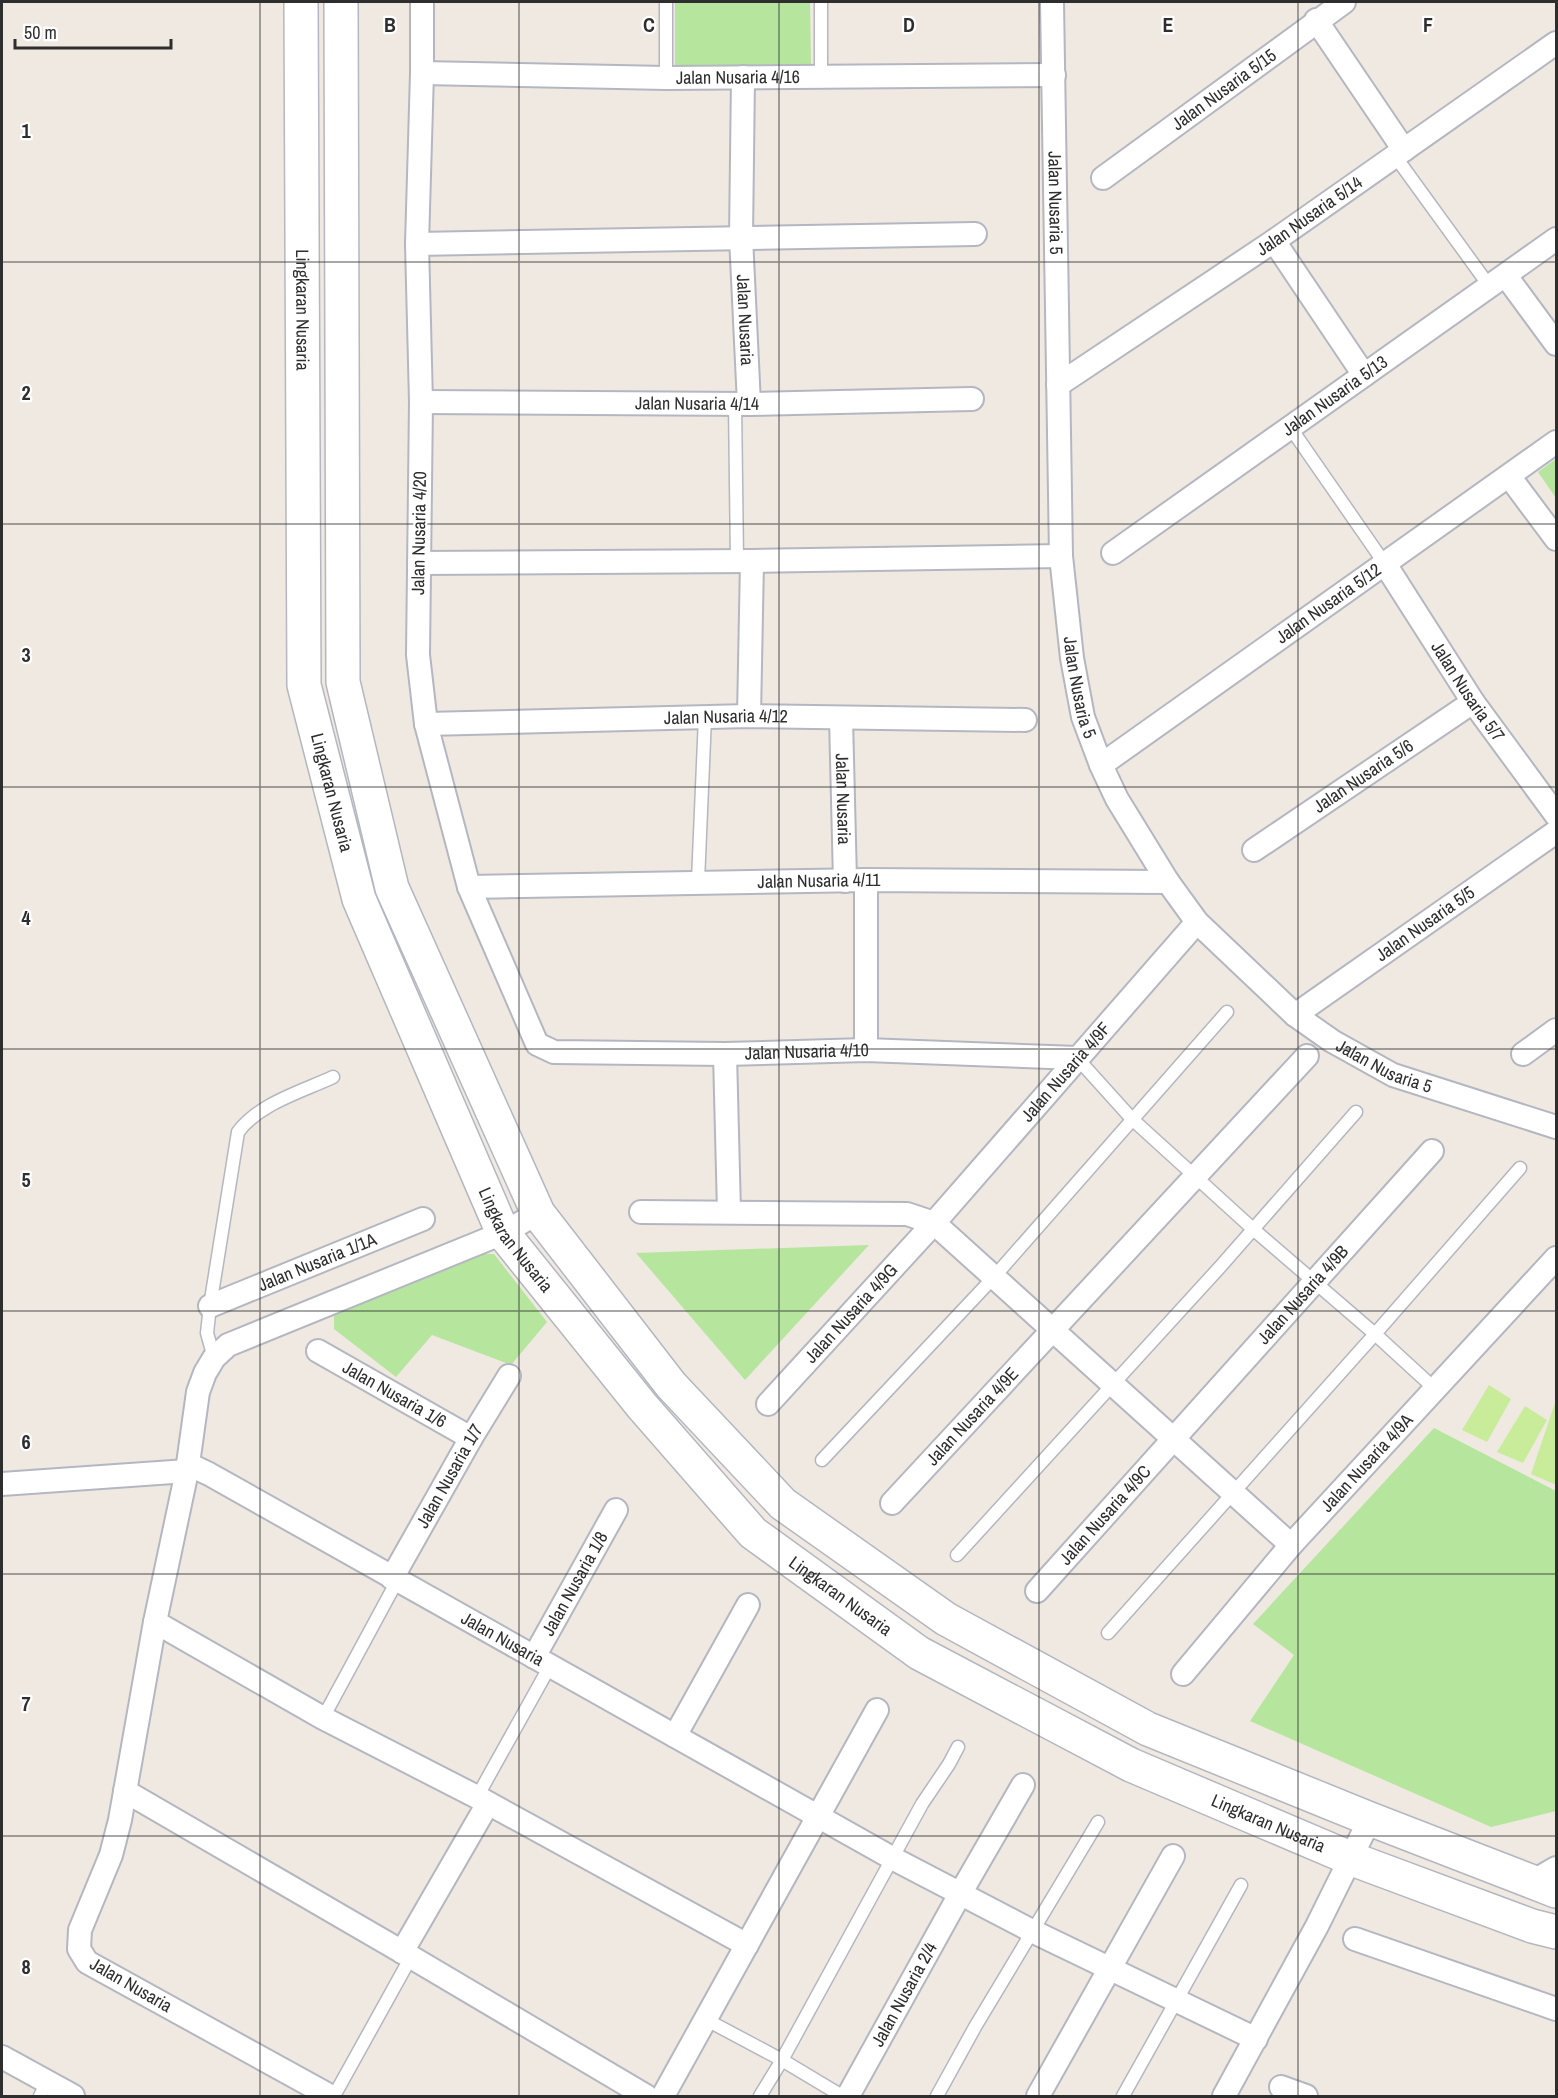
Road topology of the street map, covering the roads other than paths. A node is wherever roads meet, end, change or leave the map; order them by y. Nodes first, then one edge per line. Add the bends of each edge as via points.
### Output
1 (301, 2) edge
2 (341, 2) edge
3 (422, 2) edge
4 (666, 2) edge
5 (821, 2) edge
6 (1052, 2) edge
7 (1344, 2) edge
8 (1316, 20) junction
9 (1557, 43) edge
10 (422, 73) junction
11 (1053, 75) junction
12 (743, 77) junction
13 (821, 77) junction
14 (666, 78) junction
15 (1400, 153) junction
16 (1103, 178) dead end
17 (975, 234) dead end
18 (741, 237) junction
19 (1557, 239) edge
20 (1274, 241) junction
21 (417, 244) junction
22 (1498, 282) junction
23 (1557, 344) edge
24 (1364, 375) junction
25 (1058, 385) junction
26 (972, 399) dead end
27 (421, 402) junction
28 (742, 403) junction
29 (1290, 428) junction
30 (1557, 442) edge
31 (1509, 476) junction
32 (1557, 539) edge
33 (1113, 553) dead end
34 (1061, 556) junction
35 (745, 561) junction
36 (419, 563) junction
37 (1384, 564) junction
38 (1473, 702) junction
39 (748, 716) junction
40 (705, 717) junction
41 (841, 718) junction
42 (1025, 720) dead end
43 (426, 724) junction
44 (1101, 765) junction
45 (1557, 815) edge
46 (1557, 832) edge
47 (1254, 850) dead end
48 (855, 880) junction
49 (698, 881) junction
50 (1168, 882) junction
51 (469, 887) junction
52 (1197, 922) junction
53 (1227, 1012) dead end
54 (1295, 1015) junction
55 (1557, 1030) edge
56 (537, 1044) joint
57 (866, 1050) junction
58 (725, 1054) junction
59 (1523, 1054) dead end
60 (1307, 1056) dead end
61 (1077, 1058) junction
62 (333, 1077) dead end
63 (1356, 1113) dead end
64 (1132, 1119) junction
65 (1557, 1127) edge
66 (1432, 1150) dead end
67 (1520, 1168) dead end
68 (1196, 1177) junction
69 (641, 1212) dead end
70 (729, 1212) junction
71 (538, 1213) junction
72 (423, 1219) dead end
73 (934, 1223) junction
74 (1253, 1229) junction
75 (503, 1233) junction
76 (1557, 1257) edge
77 (994, 1277) junction
78 (1313, 1282) junction
79 (210, 1306) junction
80 (1053, 1331) junction
81 (1375, 1334) junction
82 (318, 1351) dead end
83 (214, 1358) junction
84 (509, 1376) dead end
85 (1113, 1384) junction
86 (1435, 1389) junction
87 (768, 1404) dead end
88 (471, 1438) junction
89 (1173, 1440) junction
90 (822, 1460) dead end
91 (187, 1467) junction
92 (2, 1484) edge
93 (1232, 1493) junction
94 (892, 1503) dead end
95 (616, 1510) dead end
96 (1290, 1545) junction
97 (957, 1555) dead end
98 (395, 1579) junction
99 (1037, 1591) dead end
100 (748, 1605) dead end
101 (155, 1622) junction
102 (1108, 1633) dead end
103 (542, 1661) junction
104 (1183, 1674) dead end
105 (877, 1710) dead end
106 (323, 1718) junction
107 (675, 1736) junction
108 (958, 1747) dead end
109 (1023, 1785) dead end
110 (125, 1791) junction
111 (482, 1801) junction
112 (818, 1816) junction
113 (1370, 1819) junction
114 (1098, 1822) dead end
115 (1173, 1856) dead end
116 (892, 1858) junction
117 (1352, 1859) junction
118 (1548, 1880) edge
119 (1241, 1885) dead end
120 (960, 1894) junction
121 (1032, 1931) junction
122 (1557, 1932) edge
123 (1356, 1939) dead end
124 (747, 1945) junction
125 (406, 1955) junction
126 (1110, 1969) junction
127 (1177, 2001) junction
128 (1557, 2009) edge
129 (705, 2019) junction
130 (1256, 2039) junction
131 (2, 2057) edge
132 (782, 2060) junction
133 (1281, 2087) dead end
134 (43, 2090) edge
135 (73, 2097) edge
136 (332, 2097) edge
137 (646, 2097) edge
138 (663, 2097) edge
139 (760, 2097) edge
140 (842, 2097) edge
141 (848, 2097) edge
142 (937, 2097) edge
143 (1038, 2097) edge
144 (1123, 2097) edge
145 (1224, 2097) edge
146 (1306, 2097) edge

1 - 75 main road, Lingkaran Nusaria via 304,685 358,899
2 - 71 main road, Lingkaran Nusaria via 343,682 392,888
3 - 10 street, Jalan Nusaria 4/20
4 - 14 lane
5 - 13 lane
6 - 11 street, Jalan Nusaria 5
7 - 8 street, Jalan Nusaria 5/15
8 - 15 street
8 - 16 street, Jalan Nusaria 5/15
9 - 15 street, Jalan Nusaria 5/14
10 - 14 street, Jalan Nusaria 4/16
10 - 21 street, Jalan Nusaria 4/20
11 - 13 street, Jalan Nusaria 4/16
11 - 25 street, Jalan Nusaria 5
12 - 13 street, Jalan Nusaria 4/16
12 - 14 street, Jalan Nusaria 4/16
12 - 18 street, Jalan Nusaria
15 - 20 street, Jalan Nusaria 5/14
15 - 22 lane
17 - 18 street
18 - 21 street
18 - 28 street, Jalan Nusaria
19 - 22 street, Jalan Nusaria 5/13
20 - 24 street
20 - 25 street, Jalan Nusaria 5/14
21 - 27 street, Jalan Nusaria 4/20
22 - 23 street
22 - 24 street, Jalan Nusaria 5/13
24 - 29 street, Jalan Nusaria 5/13
25 - 34 street, Jalan Nusaria 5
26 - 28 street, Jalan Nusaria 4/14
27 - 28 street, Jalan Nusaria 4/14
27 - 36 street, Jalan Nusaria 4/20
28 - 35 lane
29 - 33 street, Jalan Nusaria 5/13
29 - 37 lane
30 - 31 street, Jalan Nusaria 5/12
31 - 32 street
31 - 37 street, Jalan Nusaria 5/12
34 - 35 street
34 - 44 street, Jalan Nusaria 5 via 1083,717
35 - 36 street
35 - 39 street
36 - 43 street, Jalan Nusaria 4/20 via 418,655
37 - 38 street, Jalan Nusaria 5/7
37 - 44 street, Jalan Nusaria 5/12
38 - 45 street, Jalan Nusaria 5/7
38 - 47 street, Jalan Nusaria 5/6
39 - 40 street, Jalan Nusaria 4/12
39 - 41 street, Jalan Nusaria 4/12
40 - 43 street, Jalan Nusaria 4/12
40 - 49 lane
41 - 42 street, Jalan Nusaria 4/12
41 - 48 street, Jalan Nusaria
43 - 51 street, Jalan Nusaria 4/20
44 - 50 street, Jalan Nusaria 5 via 1117,799
46 - 54 street, Jalan Nusaria 5/5
48 - 49 street, Jalan Nusaria 4/11
48 - 50 street, Jalan Nusaria 4/11
48 - 57 street, Jalan Nusaria
49 - 51 street, Jalan Nusaria 4/11
50 - 52 street, Jalan Nusaria 5
51 - 56 street, Jalan Nusaria 4/20
52 - 54 street, Jalan Nusaria 5
52 - 61 street, Jalan Nusaria 4/9F
53 - 64 lane
54 - 65 street, Jalan Nusaria 5 via 1393,1075
55 - 59 street
56 - 58 street, Jalan Nusaria 4/10 via 554,1052
57 - 58 street, Jalan Nusaria 4/10
57 - 61 street, Jalan Nusaria 4/10
58 - 70 street
60 - 68 street, Jalan Nusaria 4/9E
61 - 64 lane
61 - 73 street, Jalan Nusaria 4/9F
62 - 79 lane via 262,1109 246,1120 238,1132
63 - 74 lane
64 - 68 lane
64 - 77 lane
66 - 78 street, Jalan Nusaria 4/9B
67 - 81 lane
68 - 74 lane
68 - 80 street, Jalan Nusaria 4/9E
69 - 70 street
70 - 73 street via 907,1214
71 - 75 street, Jalan Nusaria
71 - 113 main road, Lingkaran Nusaria via 671,1385 783,1504 946,1619 1148,1729
72 - 79 street, Jalan Nusaria 1/1A
73 - 77 street
73 - 87 street, Jalan Nusaria 4/9G
74 - 78 lane
74 - 85 lane
75 - 83 street, Jalan Nusaria via 228,1345
75 - 117 main road, Lingkaran Nusaria via 642,1406 753,1533 919,1653 1131,1765
76 - 86 street, Jalan Nusaria 4/9A
77 - 80 street
77 - 90 lane
78 - 81 lane
78 - 89 street, Jalan Nusaria 4/9B
79 - 83 lane via 207,1333
80 - 85 street
80 - 94 street, Jalan Nusaria 4/9E
81 - 86 lane
81 - 93 lane
82 - 88 street, Jalan Nusaria 1/6
83 - 91 street, Jalan Nusaria via 198,1392
84 - 88 street, Jalan Nusaria 1/7
85 - 89 street
85 - 97 lane
86 - 96 street, Jalan Nusaria 4/9A
88 - 98 street, Jalan Nusaria 1/7
89 - 93 street
89 - 99 street, Jalan Nusaria 4/9C
91 - 92 street
91 - 98 street, Jalan Nusaria via 209,1473
91 - 101 street, Jalan Nusaria
93 - 96 street
93 - 102 lane
95 - 103 street, Jalan Nusaria 1/8
96 - 104 street, Jalan Nusaria 4/9A
98 - 103 street, Jalan Nusaria
98 - 106 lane
100 - 107 street
101 - 106 street
101 - 110 street, Jalan Nusaria
103 - 107 street, Jalan Nusaria
103 - 111 lane
105 - 112 street
106 - 111 street
107 - 112 street, Jalan Nusaria
108 - 116 lane
109 - 120 street, Jalan Nusaria 2/4
110 - 125 street
110 - 136 street, Jalan Nusaria via 111,1856 80,1930 79,1949 87,1962
111 - 124 street
111 - 125 street
112 - 116 street, Jalan Nusaria
112 - 124 street
113 - 117 street
113 - 118 main road, Lingkaran Nusaria
114 - 121 lane
115 - 126 street
116 - 120 street, Jalan Nusaria
116 - 132 lane
117 - 122 main road, Lingkaran Nusaria
117 - 130 street
119 - 127 lane
120 - 121 street, Jalan Nusaria
120 - 141 street, Jalan Nusaria 2/4
121 - 126 street, Jalan Nusaria
121 - 142 lane
123 - 128 street
124 - 129 street
125 - 136 lane
125 - 137 street
126 - 127 street, Jalan Nusaria
126 - 143 street
127 - 130 street, Jalan Nusaria
127 - 144 lane
129 - 132 lane
129 - 138 street
130 - 145 street
131 - 134 street
132 - 139 lane
132 - 140 lane
133 - 146 street
134 - 135 street

